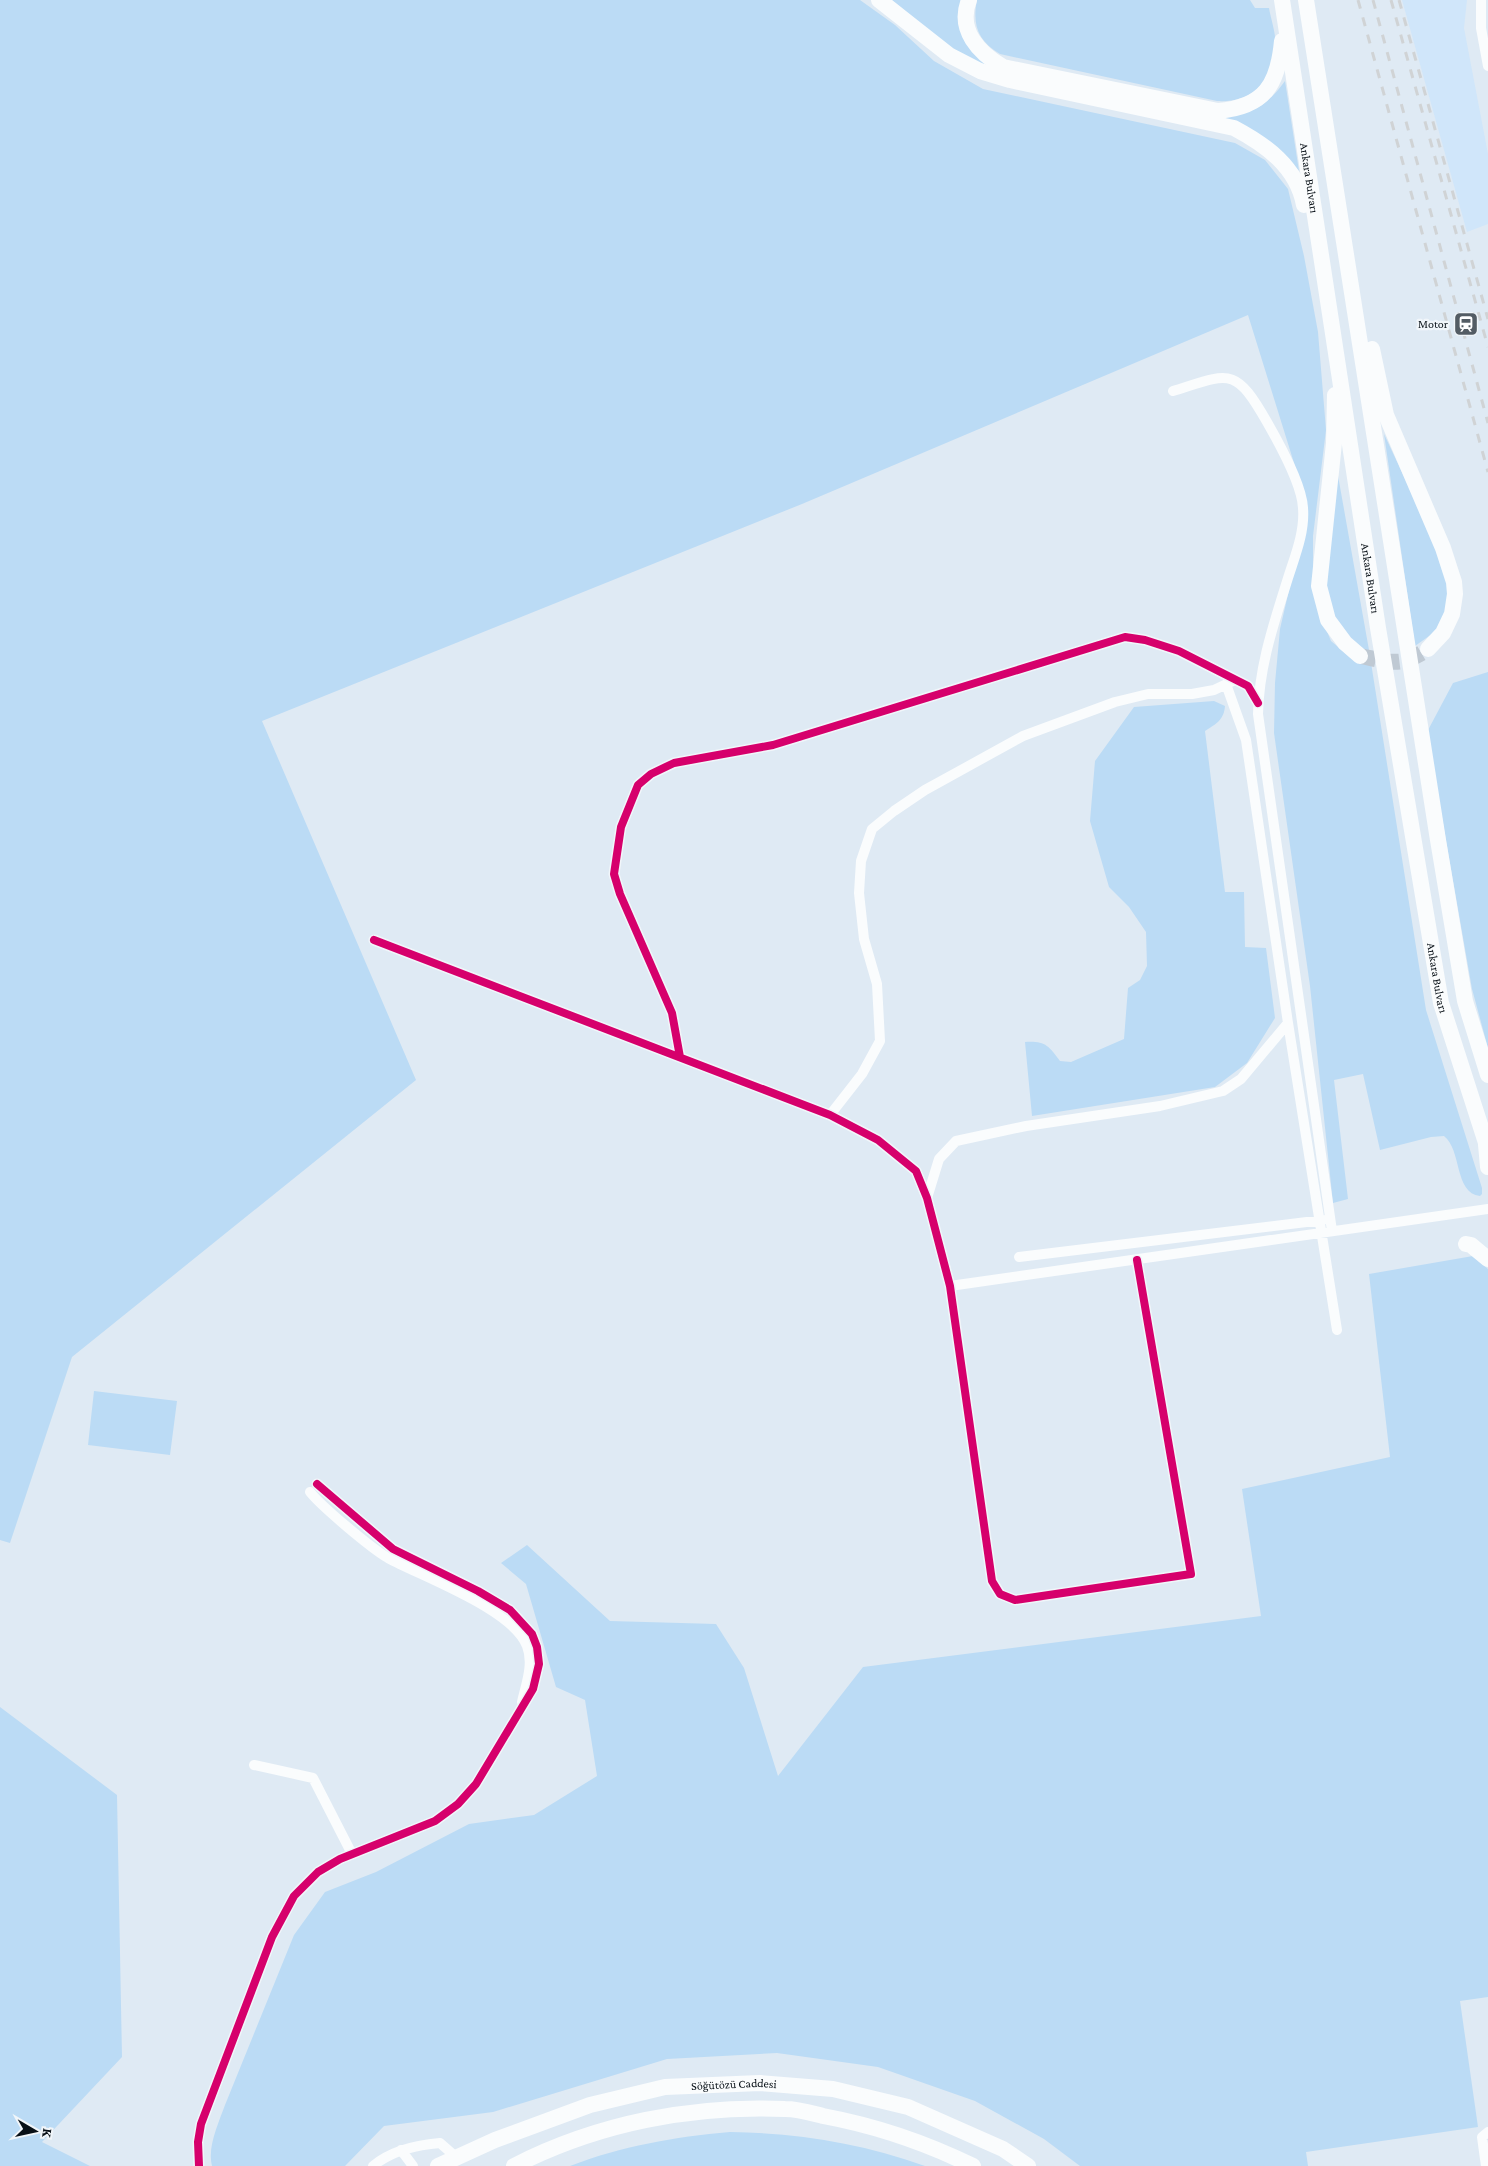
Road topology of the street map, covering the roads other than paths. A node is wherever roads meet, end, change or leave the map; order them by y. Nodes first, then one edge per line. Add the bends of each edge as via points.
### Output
1 (879, 0) edge
2 (968, 0) edge
3 (1306, 0) edge
4 (1481, 0) edge
5 (1283, 8) edge
6 (1488, 66) edge
7 (1339, 205) junction
8 (1334, 330) junction
9 (1173, 391) dead end
10 (1428, 648) tunnel mouth
11 (1360, 656) tunnel mouth
12 (1230, 682) junction
13 (1258, 703) junction
14 (374, 940) dead end
15 (1288, 1023) junction
16 (680, 1057) junction
17 (1488, 1075) edge
18 (830, 1115) junction
19 (1487, 1147) edge
20 (1488, 1167) edge
21 (927, 1198) junction
22 (1488, 1209) edge
23 (1330, 1219) junction
24 (1318, 1221) junction
25 (1332, 1231) junction
26 (1321, 1233) junction
27 (1466, 1244) dead end
28 (1019, 1257) dead end
29 (1488, 1259) edge
30 (1137, 1260) junction
31 (950, 1286) junction
32 (1337, 1330) dead end
33 (314, 1488) dead end
34 (254, 1764) dead end
35 (352, 1854) junction
36 (1488, 2132) edge
37 (401, 2150) junction
38 (458, 2161) edge
39 (199, 2166) edge
40 (374, 2166) edge
41 (413, 2166) edge
42 (438, 2166) edge
43 (514, 2166) edge
44 (973, 2166) edge
45 (1028, 2166) edge
46 (1486, 2166) edge

1 - 8 main road via 949,55 980,71 1210,122 1234,128 1255,139 1280,160 1299,186 1319,299
2 - 5 main road via 966,24 973,42 1003,66 1218,111 1252,103 1272,84 1280,63
3 - 7 main road, Ankara Bulvarı
4 - 6 street via 1481,28
5 - 8 main road, Ankara Bulvarı
7 - 10 main road via 1357,260 1386,415 1443,548 1454,582 1452,614 1443,633
7 - 17 main road, Ankara Bulvarı via 1454,935 1466,1001
8 - 11 main road via 1334,443 1319,586 1328,620
8 - 19 main road, Ankara Bulvarı via 1378,628 1441,1003
9 - 13 street via 1219,377 1235,380 1250,393 1286,456 1304,507 1302,534 1263,659
12 - 13 street via 1248,686
12 - 15 street via 1246,740
12 - 16 street via 1179,651 1124,637 773,745 674,763 651,774 638,785 621,827 614,874 672,1013
12 - 18 street via 1214,690 1192,694 1148,694 1115,702 1023,736 925,790 872,829 860,861 859,893 864,940 877,984 880,1041 862,1074
13 - 23 street
14 - 16 street
15 - 21 street via 1241,1079 1223,1091 1160,1106 1026,1126 956,1141 939,1159
15 - 24 street
16 - 18 street
18 - 21 street via 878,1140 916,1171
19 - 20 main road, Ankara Bulvarı
21 - 31 street
22 - 25 street
23 - 24 street
23 - 25 street
24 - 26 street
24 - 28 street
25 - 26 street
26 - 30 street
26 - 32 street
27 - 29 main road
30 - 31 street
30 - 31 street via 1191,1574 1015,1600 1000,1594 992,1581
33 - 35 street via 393,1549 510,1610 524,1622 537,1647 539,1664 533,1689 476,1784 458,1804 435,1821
34 - 35 street via 313,1778
35 - 39 street via 318,1872 294,1896 272,1937 201,2124
36 - 46 street via 1482,2137
37 - 38 street via 440,2143
37 - 40 street via 382,2158
37 - 41 street
38 - 42 main road, Söğütözü Caddesi
38 - 45 main road, Söğütözü Caddesi via 590,2105 665,2087 760,2083 833,2089 908,2107 1004,2149
43 - 44 main road, Söğütözü Caddesi via 611,2127 686,2112 787,2109 868,2124

